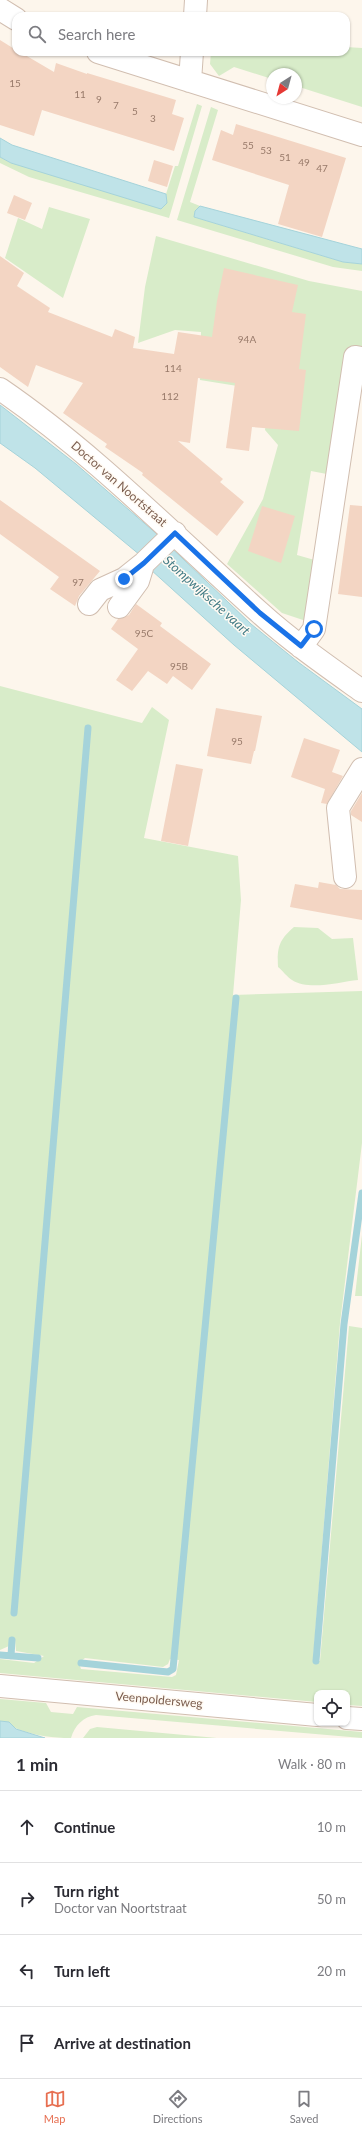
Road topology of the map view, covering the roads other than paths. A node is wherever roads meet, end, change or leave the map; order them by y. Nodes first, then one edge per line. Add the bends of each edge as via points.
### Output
1 (196, 0) edge
2 (0, 9) edge
3 (195, 12) edge
4 (12, 16) edge
5 (111, 56) edge
6 (192, 56) edge
7 (190, 81) junction
8 (362, 135) edge
9 (362, 358) edge
10 (0, 389) edge
11 (171, 536) junction
12 (144, 563) junction
13 (89, 604) dead end
14 (119, 607) dead end
15 (301, 646) junction
16 (362, 691) edge
17 (362, 769) edge
18 (345, 877) dead end
19 (0, 1686) edge
20 (314, 1715) edge
21 (350, 1718) edge
22 (362, 1719) edge

1 - 3 street
2 - 4 street
5 - 7 street
6 - 7 street
7 - 8 street
9 - 15 street via 355,357 314,629
10 - 11 street, Doctor van Noortstraat via 101,468
11 - 12 street
11 - 15 street, Doctor van Noortstraat
12 - 13 street via 124,579 100,590
12 - 14 street via 138,581
15 - 16 street, Doctor van Noortstraat
17 - 18 street via 338,808
19 - 20 street, Veenpoldersweg
21 - 22 street

